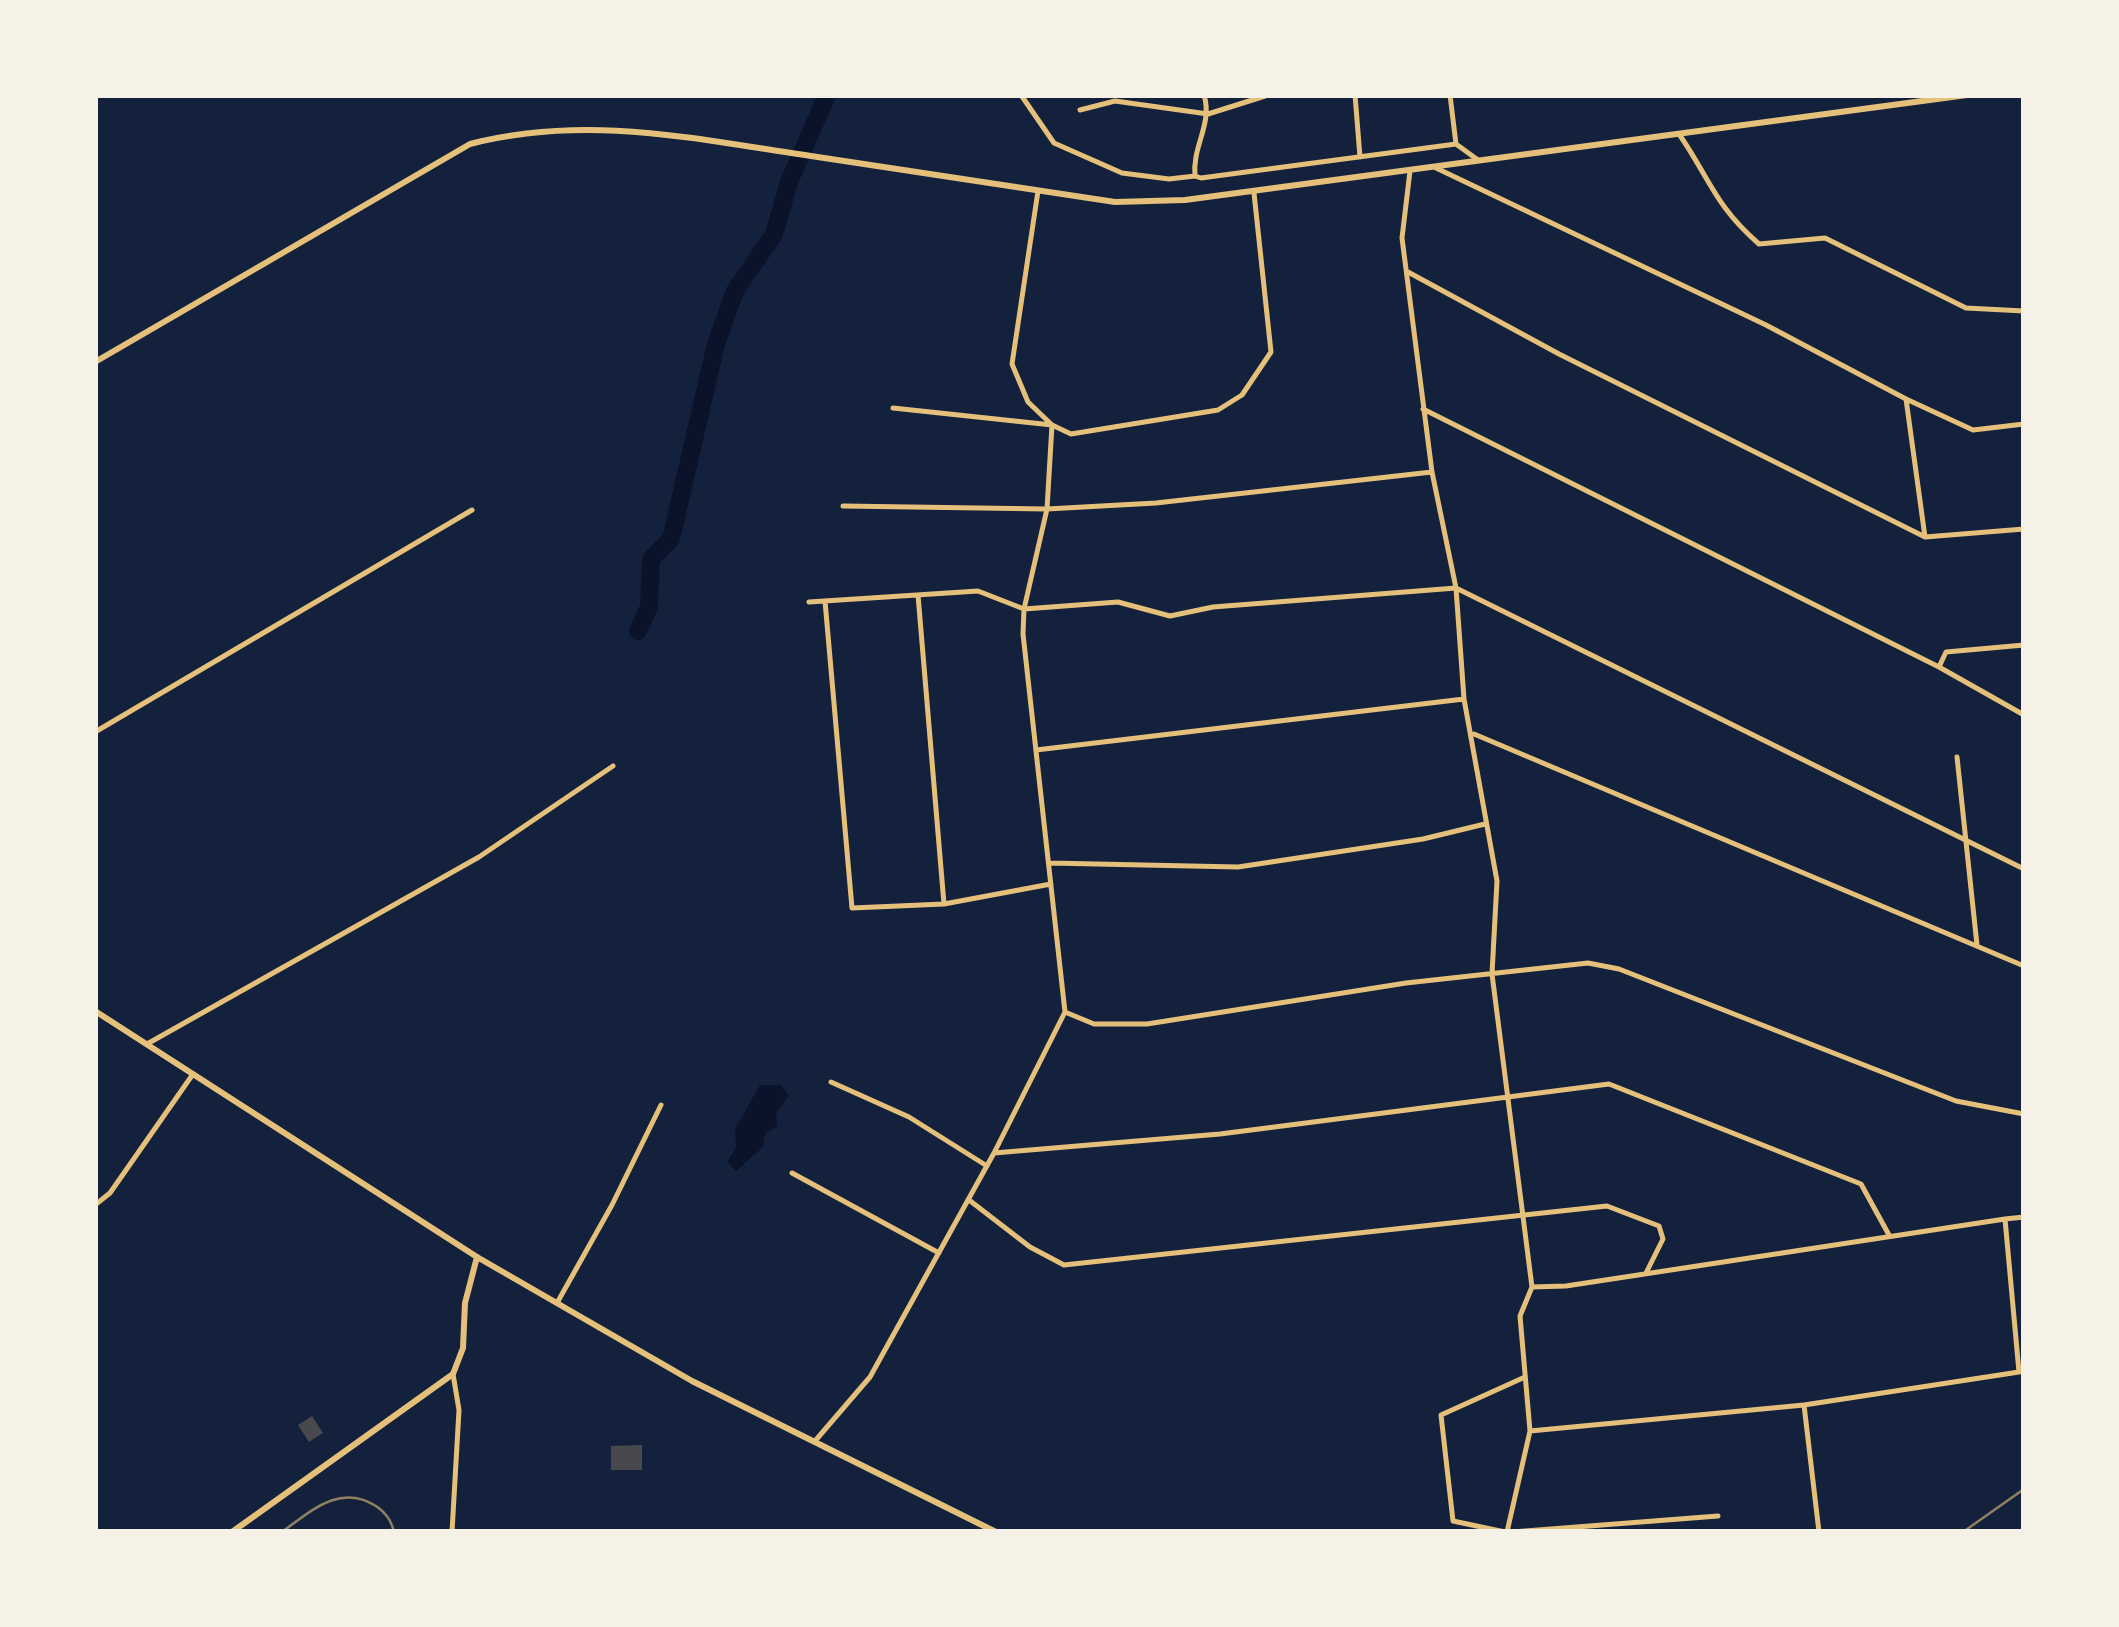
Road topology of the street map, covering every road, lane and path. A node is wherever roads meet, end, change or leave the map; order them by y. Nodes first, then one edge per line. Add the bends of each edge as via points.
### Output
1 (1021, 95) edge
2 (1204, 95) edge
3 (1355, 95) edge
4 (1450, 95) edge
5 (1966, 95) edge
6 (1265, 96) edge
7 (1080, 110) dead end
8 (1208, 114) junction
9 (1679, 134) junction
10 (1456, 144) junction
11 (1360, 157) junction
12 (1480, 162) junction
13 (1436, 168) junction
14 (1410, 171) junction
15 (1195, 176) junction
16 (1038, 190) junction
17 (1254, 193) junction
18 (1408, 272) junction
19 (2024, 311) edge
20 (95, 362) edge
21 (1906, 398) junction
22 (893, 408) dead end
23 (1423, 408) junction
24 (2024, 424) edge
25 (1052, 425) junction
26 (1432, 472) junction
27 (843, 506) dead end
28 (1047, 509) junction
29 (472, 510) dead end
30 (2024, 528) edge
31 (1925, 537) junction
32 (1456, 588) junction
33 (918, 595) junction
34 (808, 602) dead end
35 (825, 602) junction
36 (1024, 609) junction
37 (2024, 645) edge
38 (1939, 667) junction
39 (1464, 699) junction
40 (2024, 715) edge
41 (95, 732) edge
42 (1473, 734) junction
43 (1036, 750) junction
44 (1957, 757) dead end
45 (614, 766) dead end
46 (1485, 824) junction
47 (1964, 838) junction
48 (1048, 863) junction
49 (2024, 869) edge
50 (1051, 884) junction
51 (944, 904) junction
52 (1977, 945) junction
53 (2024, 966) edge
54 (1492, 974) junction
55 (95, 1011) edge
56 (1066, 1012) junction
57 (147, 1044) junction
58 (193, 1074) junction
59 (831, 1082) dead end
60 (1508, 1098) junction
61 (661, 1104) dead end
62 (2024, 1114) edge
63 (994, 1153) junction
64 (987, 1166) junction
65 (792, 1174) dead end
66 (969, 1200) junction
67 (95, 1205) edge
68 (1524, 1217) junction
69 (2024, 1217) edge
70 (2006, 1219) junction
71 (1889, 1235) junction
72 (939, 1253) junction
73 (477, 1257) junction
74 (1646, 1273) junction
75 (1532, 1287) junction
76 (557, 1303) junction
77 (2022, 1371) edge
78 (453, 1374) junction
79 (1525, 1377) junction
80 (1804, 1405) junction
81 (1530, 1432) junction
82 (815, 1441) junction
83 (1718, 1516) dead end
84 (232, 1532) edge
85 (452, 1532) edge
86 (996, 1532) edge
87 (1508, 1532) edge
88 (1819, 1532) edge

1 - 15 street via 1054,143 1122,174
2 - 8 street
3 - 11 street
4 - 10 street
5 - 9 street
6 - 8 street
7 - 8 street via 1115,101
8 - 15 street via 1193,156
9 - 12 street
9 - 19 street via 1716,201 1759,244 1825,238 1966,308
10 - 11 street
10 - 12 street
11 - 15 street
12 - 13 street
13 - 14 street
13 - 21 street
14 - 17 street
14 - 18 street via 1402,238
16 - 17 street via 1115,202
16 - 20 street via 670,134 560,127 470,144
16 - 25 street via 1012,364 1028,402
17 - 25 street via 1271,352 1242,396 1218,410 1071,434
18 - 23 street
18 - 31 street
21 - 24 street via 1973,430
21 - 31 street
22 - 25 street
23 - 26 street
23 - 38 street
25 - 28 street
26 - 28 street
26 - 32 street
27 - 28 street
28 - 36 street
29 - 41 street
30 - 31 street
32 - 36 street via 1170,616 1118,602
32 - 39 street
32 - 47 street
33 - 35 street
33 - 36 street via 978,592
33 - 51 street
34 - 35 street
35 - 51 street via 852,908
36 - 43 street
37 - 38 street via 1946,652
38 - 40 street
39 - 42 street
39 - 43 street
42 - 46 street
42 - 52 street
43 - 48 street
44 - 47 street
45 - 57 street via 480,857
46 - 48 street via 1238,868
46 - 54 street via 1497,880
47 - 49 street
47 - 52 street
48 - 50 street
50 - 51 street
50 - 56 street
52 - 53 street
54 - 56 street via 1147,1024 1094,1024
54 - 60 street
54 - 62 street via 1588,963 1619,969 1956,1101
55 - 57 street
56 - 63 street
57 - 58 street
58 - 67 street via 110,1194
58 - 73 street
59 - 64 street via 909,1117
60 - 63 street via 1220,1134
60 - 68 street
60 - 71 street via 1609,1084 1861,1184
61 - 76 street
63 - 64 street
64 - 66 street
65 - 72 street
66 - 68 street via 1064,1264
66 - 72 street
68 - 74 street via 1607,1206 1660,1226 1663,1240
68 - 75 street
69 - 70 street
70 - 71 street
70 - 77 street
71 - 74 street
72 - 82 street via 870,1377
73 - 76 street
73 - 78 street via 465,1303 464,1348
74 - 75 street
75 - 79 street via 1520,1316
76 - 82 street via 692,1381
77 - 80 street
78 - 84 street
78 - 85 street via 460,1410
79 - 81 street
79 - 87 street via 1441,1416 1453,1522
80 - 81 street
80 - 88 street
81 - 87 street
82 - 86 street
83 - 87 street

